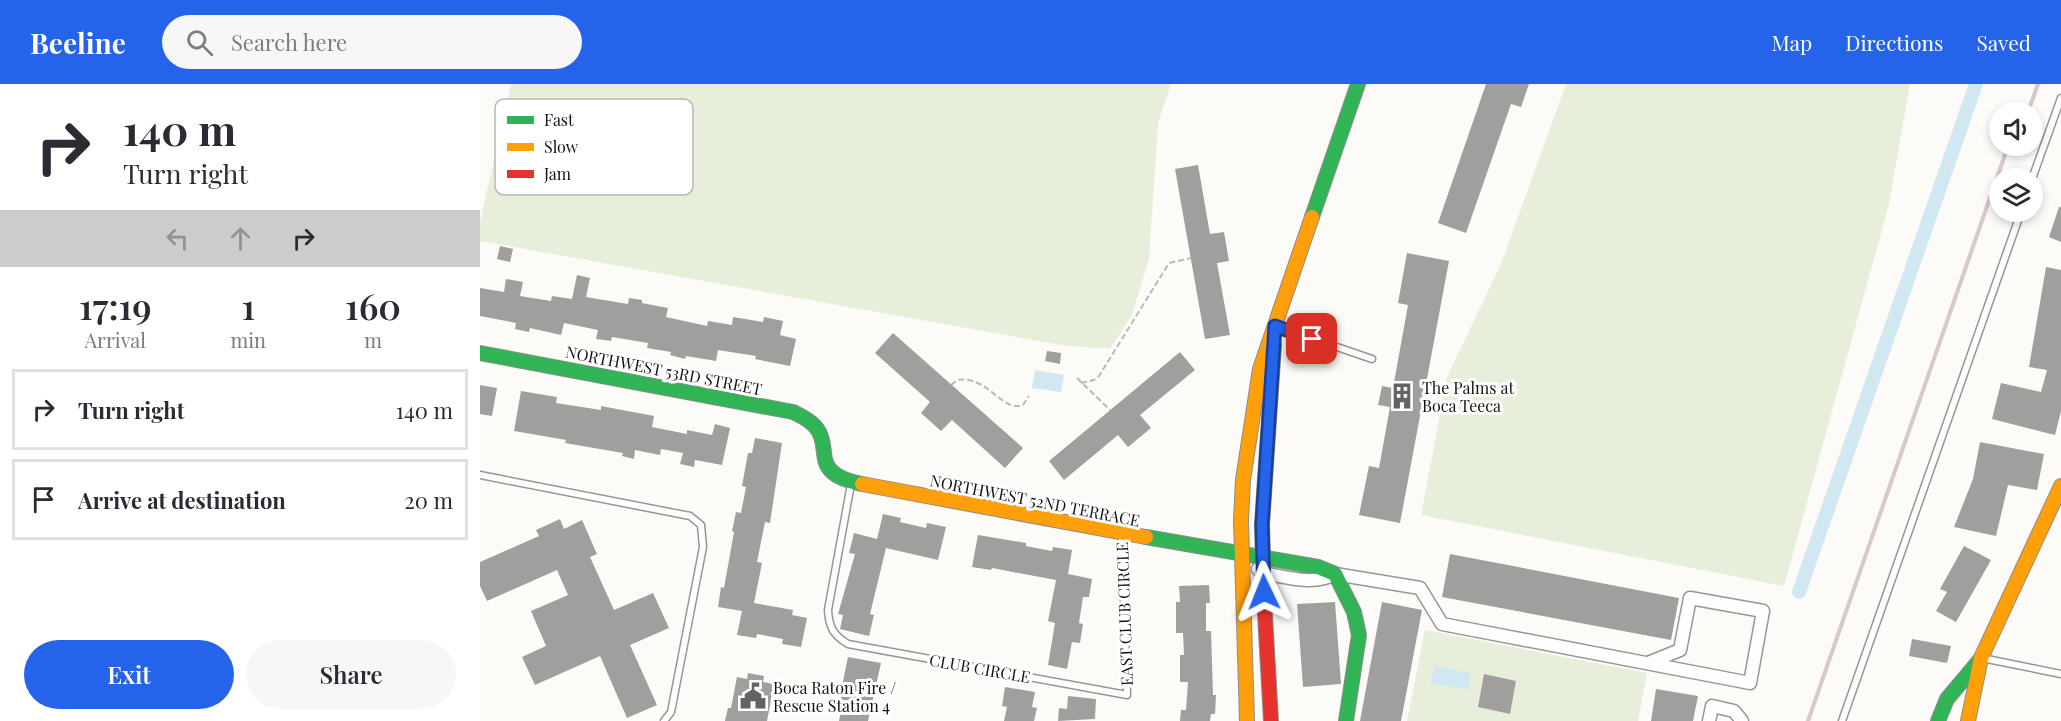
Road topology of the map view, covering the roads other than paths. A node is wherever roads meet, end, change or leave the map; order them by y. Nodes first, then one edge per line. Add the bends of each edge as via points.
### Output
1 (1358, 84) edge
2 (2061, 98) edge
3 (2036, 168) edge
4 (2017, 222) edge
5 (1275, 326) junction
6 (480, 353) edge
7 (1372, 359) dead end
8 (823, 447) joint
9 (480, 475) edge
10 (852, 482) junction
11 (2061, 486) edge
12 (1122, 533) junction
13 (1241, 555) junction
14 (1263, 557) junction
15 (1263, 573) junction
16 (1335, 574) junction
17 (1981, 658) junction
18 (1648, 663) junction
19 (2061, 674) edge
20 (1127, 695) joint
21 (664, 721) edge
22 (1247, 721) edge
23 (1271, 721) edge
24 (1346, 721) edge
25 (1709, 721) edge
26 (1742, 721) edge
27 (1842, 721) edge
28 (1938, 721) edge
29 (1968, 721) edge

1 - 5 street
2 - 3 lane
4 - 27 lane
5 - 7 lane
5 - 13 street via 1260,369 1248,440
5 - 14 street
6 - 8 street, NORTHWEST 53RD STREET via 793,412 810,421
8 - 10 street, NORTHWEST 52ND TERRACE via 828,469
9 - 21 lane via 690,516 701,525 703,547 671,712
10 - 12 street, NORTHWEST 52ND TERRACE
10 - 20 lane, CLUB CIRCLE via 828,610 828,624 836,636 848,644
11 - 17 street
12 - 13 street, NORTHWEST 52ND TERRACE
12 - 20 lane, EAST CLUB CIRCLE
13 - 14 street, NORTHWEST 52ND TERRACE
13 - 15 street
13 - 22 street
14 - 15 street
14 - 16 street, NORTHWEST 52ND TERRACE
15 - 16 street via 1315,581
15 - 23 street
16 - 18 street via 1420,588 1442,624
16 - 24 street via 1354,612 1359,635
17 - 19 lane
17 - 28 street via 1947,699
17 - 29 street
18 - 18 street via 1750,683 1763,611 1690,598 1680,650
25 - 26 street via 1712,706 1734,711

